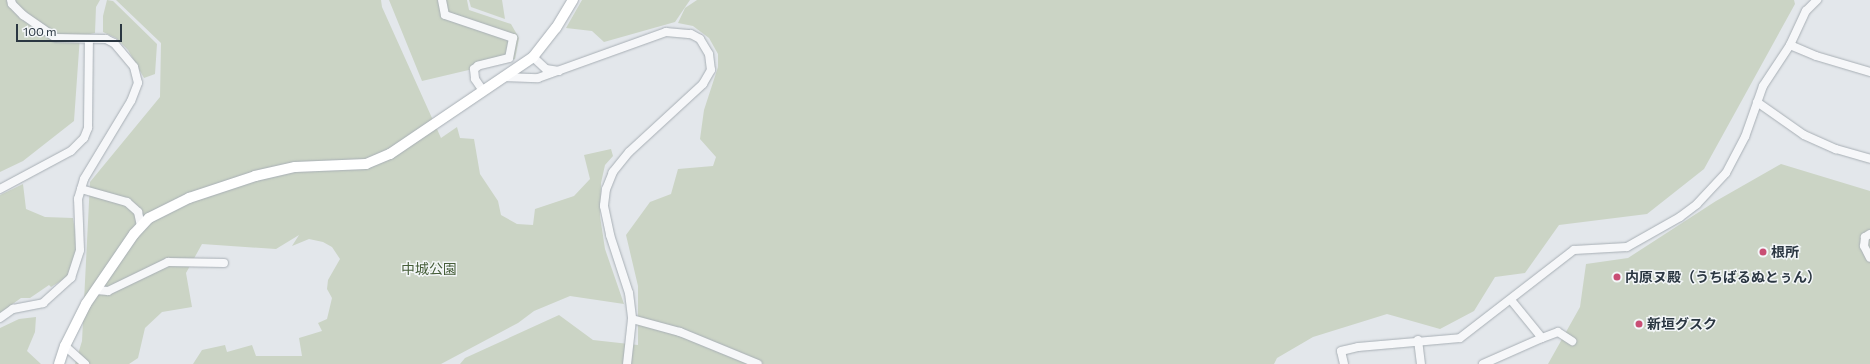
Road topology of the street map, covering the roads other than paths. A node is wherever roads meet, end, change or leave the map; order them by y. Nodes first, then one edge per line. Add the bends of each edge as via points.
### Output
1 (12, 0) edge
2 (442, 0) edge
3 (573, 0) edge
4 (1817, 0) edge
5 (89, 39) junction
6 (1790, 44) junction
7 (533, 57) junction
8 (560, 72) junction
9 (1870, 72) edge
10 (504, 77) junction
11 (483, 91) junction
12 (1756, 102) junction
13 (1870, 158) edge
14 (0, 189) edge
15 (80, 189) junction
16 (141, 226) junction
17 (1870, 234) edge
18 (1870, 258) edge
19 (224, 263) dead end
20 (96, 290) junction
21 (1510, 300) junction
22 (0, 318) edge
23 (632, 319) junction
24 (1542, 338) junction
25 (1418, 340) junction
26 (1572, 341) dead end
27 (65, 346) junction
28 (59, 364) edge
29 (85, 364) edge
30 (627, 364) edge
31 (758, 364) edge
32 (1344, 364) edge
33 (1421, 364) edge
34 (1484, 364) edge

1 - 5 street via 23,15 56,38
2 - 11 street via 445,15 513,38 509,58 474,69 474,79
3 - 7 main road via 556,28
4 - 6 street via 1806,11
5 - 14 street via 88,128 84,138 71,151
5 - 15 street via 106,39 114,44 134,67 138,83 131,101
6 - 9 street via 1816,56
6 - 12 street via 1768,76
7 - 8 street via 546,69
7 - 10 main road
8 - 10 street via 538,78
8 - 23 street via 666,32 681,32 695,37 706,47 710,58 711,70 703,84 629,152 613,172 606,189 604,206 610,235 629,293
10 - 11 main road
11 - 16 main road via 378,160 350,165 295,167 255,176 162,209
12 - 13 street via 1804,135 1836,149
12 - 21 street via 1737,155 1726,173 1697,204 1680,217 1627,247 1574,250
15 - 16 street via 127,202 138,212
15 - 22 street via 80,250 71,278 43,303 13,309
16 - 20 main road
17 - 18 street via 1865,237 1864,246
19 - 20 street via 168,262 108,291
20 - 27 main road
21 - 24 street
21 - 25 street via 1460,338
23 - 30 street
23 - 31 street via 680,332
24 - 26 street via 1558,332
24 - 34 street
25 - 32 street via 1341,351
25 - 33 street
27 - 28 main road
27 - 29 street

